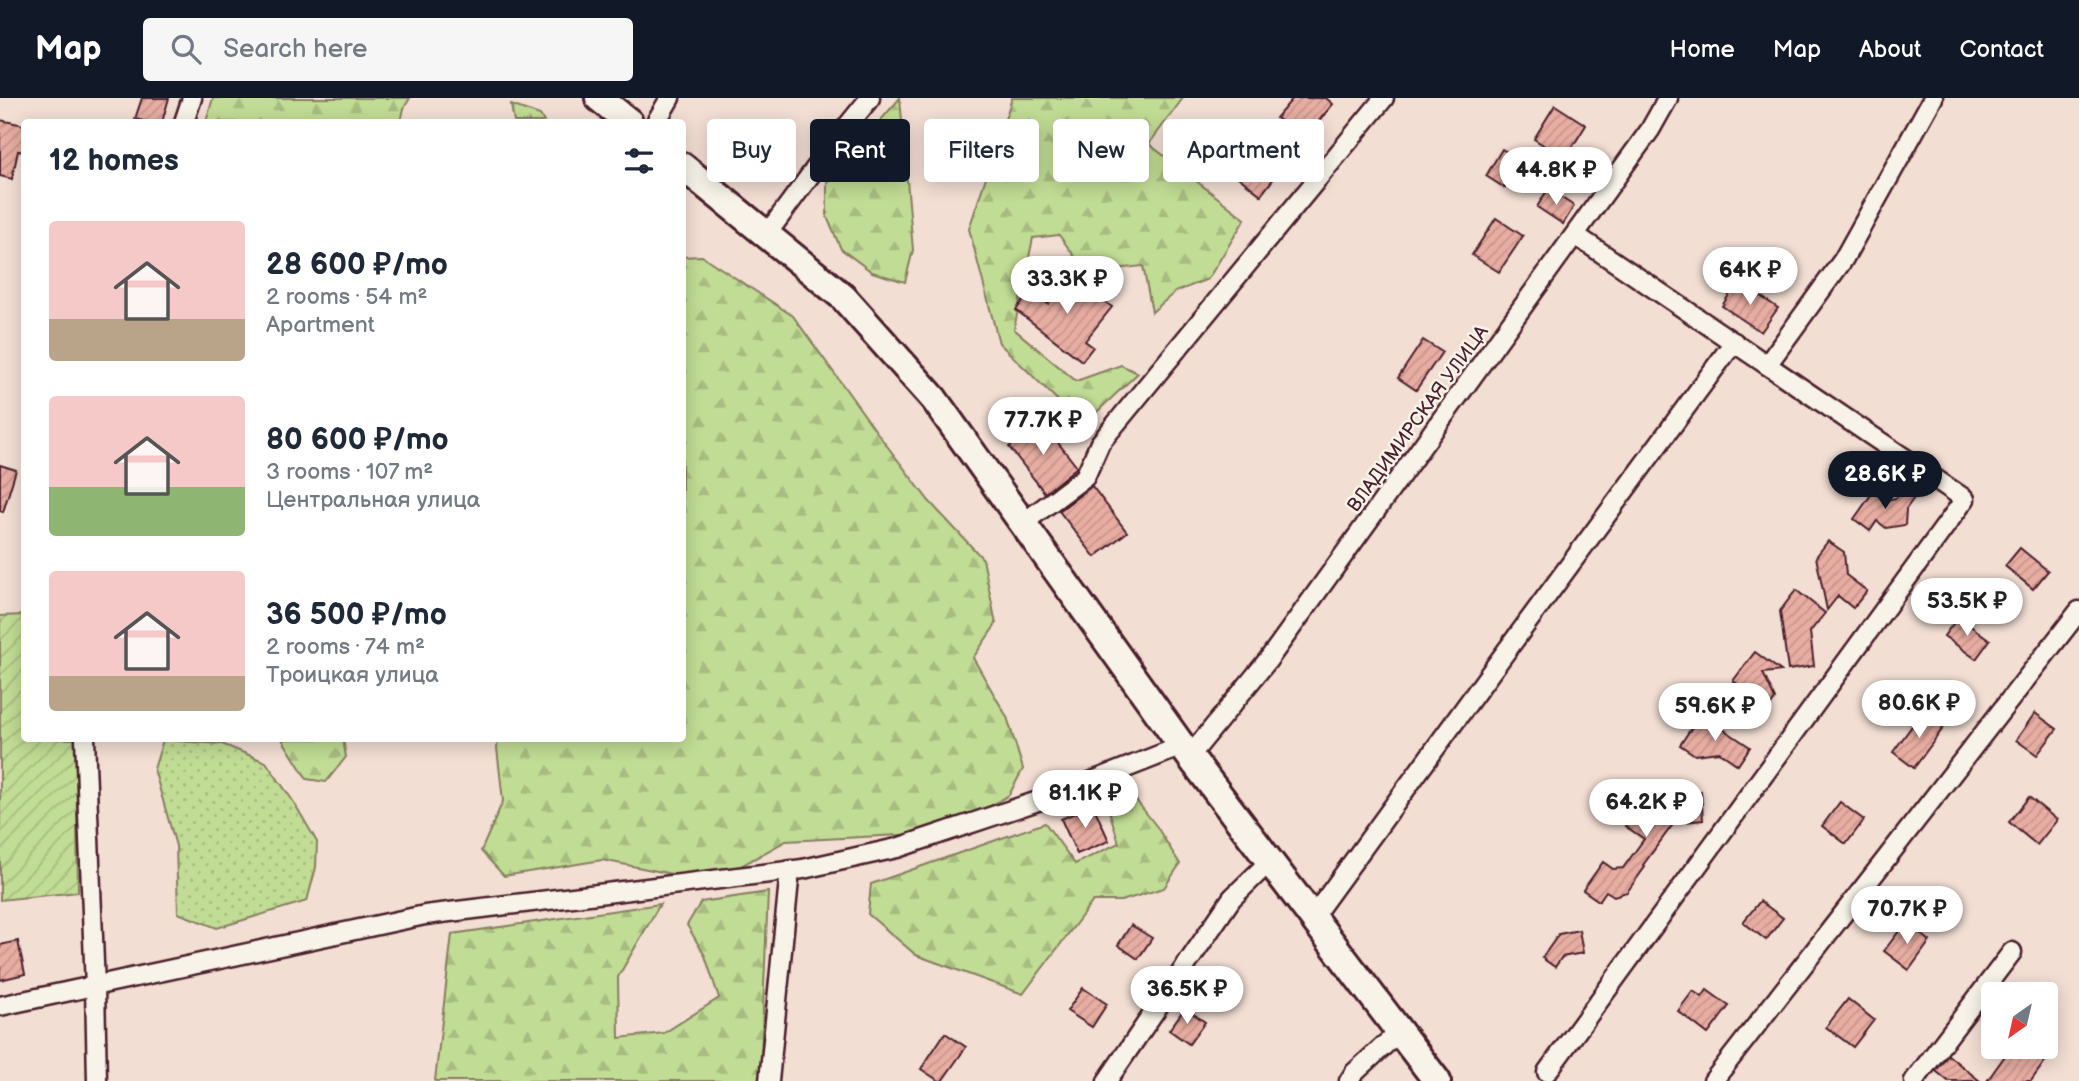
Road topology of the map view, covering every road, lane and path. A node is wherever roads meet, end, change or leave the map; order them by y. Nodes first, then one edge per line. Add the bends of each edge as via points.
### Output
1 (192, 98) edge
2 (599, 98) edge
3 (670, 98) edge
4 (870, 98) edge
5 (1384, 98) edge
6 (1668, 98) edge
7 (1933, 98) edge
8 (185, 119) edge
9 (625, 119) edge
10 (658, 119) edge
11 (686, 169) edge
12 (767, 234) junction
13 (1575, 235) junction
14 (1734, 342) junction
15 (1767, 365) junction
16 (1023, 523) junction
17 (2079, 611) edge
18 (85, 742) edge
19 (1186, 751) junction
20 (1269, 862) junction
21 (790, 870) junction
22 (1312, 918) junction
23 (2012, 952) dead end
24 (95, 987) junction
25 (0, 1006) edge
26 (1400, 1031) junction
27 (1547, 1072) dead end
28 (97, 1081) edge
29 (769, 1081) edge
30 (1107, 1081) edge
31 (1349, 1081) edge
32 (1437, 1081) edge
33 (1713, 1081) edge
34 (1914, 1081) edge

1 - 8 street
2 - 9 street
3 - 10 street
4 - 12 street
5 - 16 street via 1100,443 1085,477
6 - 13 street, ВЛАДИМИРСКАЯ УЛИЦА
7 - 15 street via 1843,260
11 - 12 street
12 - 16 street via 843,297 934,399
13 - 14 street
13 - 19 street, ВЛАДИМИРСКАЯ УЛИЦА via 1268,660
14 - 15 street
14 - 22 street
15 - 27 street via 1965,499
16 - 19 street
17 - 33 street
18 - 24 street
19 - 20 street
19 - 21 street via 897,848
20 - 22 street
20 - 30 street via 1232,898
21 - 24 street via 425,915
21 - 29 street
22 - 26 street
23 - 34 street
24 - 25 street
24 - 28 street
26 - 31 street
26 - 32 street

